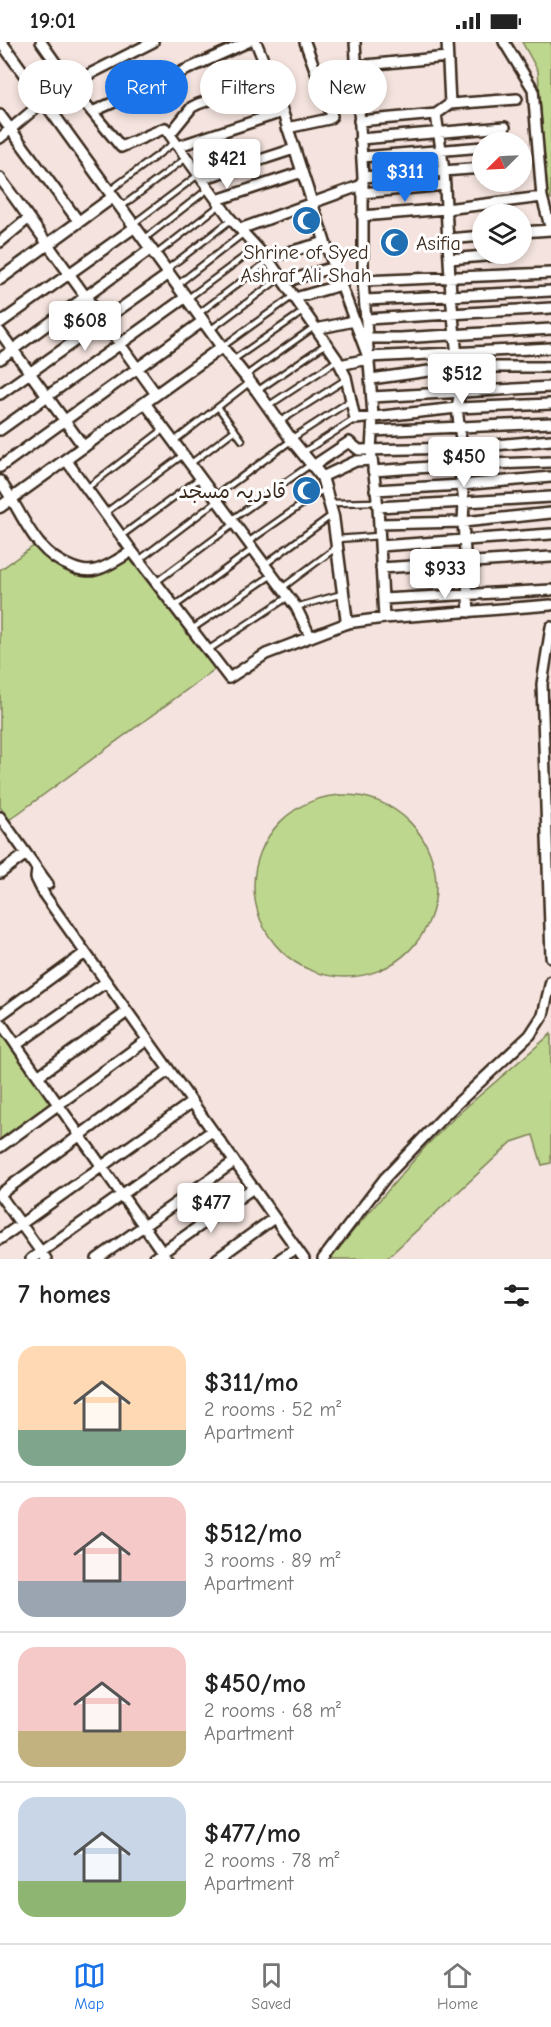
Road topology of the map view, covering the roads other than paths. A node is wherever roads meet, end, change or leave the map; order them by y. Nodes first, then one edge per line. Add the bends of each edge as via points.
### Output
1 (1, 42) edge
2 (41, 42) edge
3 (153, 42) edge
4 (248, 42) edge
5 (256, 42) edge
6 (304, 42) edge
7 (355, 42) edge
8 (447, 42) edge
9 (504, 42) edge
10 (134, 47) edge
11 (447, 57) junction
12 (53, 60) edge
13 (263, 60) edge
14 (356, 60) edge
15 (387, 63) edge
16 (18, 64) edge
17 (93, 68) edge
18 (517, 99) dead end
19 (200, 103) edge
20 (450, 104) junction
21 (93, 112) edge
22 (93, 113) edge
23 (27, 114) edge
24 (55, 114) edge
25 (274, 114) edge
26 (283, 114) edge
27 (359, 114) edge
28 (436, 114) junction
29 (0, 115) edge
30 (359, 121) junction
31 (505, 127) dead end
32 (287, 128) junction
33 (10, 130) junction
34 (440, 134) junction
35 (0, 138) edge
36 (360, 139) junction
37 (175, 140) junction
38 (472, 148) edge
39 (294, 149) junction
40 (441, 151) junction
41 (187, 157) junction
42 (362, 157) junction
43 (472, 169) edge
44 (444, 171) junction
45 (302, 172) junction
46 (200, 177) junction
47 (0, 178) edge
48 (363, 185) junction
49 (445, 185) junction
50 (209, 188) junction
51 (3, 189) edge
52 (111, 194) junction
53 (542, 197) junction
54 (219, 202) junction
55 (311, 202) junction
56 (121, 207) junction
57 (446, 209) junction
58 (362, 216) junction
59 (29, 219) junction
60 (231, 219) junction
61 (79, 222) junction
62 (134, 225) junction
63 (551, 230) edge
64 (242, 231) junction
65 (532, 231) edge
66 (472, 237) edge
67 (144, 239) junction
68 (448, 239) junction
69 (0, 242) edge
70 (325, 242) junction
71 (48, 245) junction
72 (257, 247) junction
73 (153, 252) junction
74 (472, 257) edge
75 (268, 259) junction
76 (449, 259) junction
77 (334, 267) junction
78 (168, 272) junction
79 (551, 273) edge
80 (69, 274) junction
81 (450, 277) junction
82 (0, 279) edge
83 (282, 280) junction
84 (363, 280) junction
85 (177, 285) junction
86 (341, 285) junction
87 (551, 291) edge
88 (451, 295) junction
89 (86, 297) junction
90 (294, 297) junction
91 (186, 298) junction
92 (365, 300) junction
93 (551, 308) edge
94 (304, 311) junction
95 (453, 314) junction
96 (367, 319) junction
97 (103, 321) junction
98 (204, 321) junction
99 (354, 321) junction
100 (0, 323) edge
101 (315, 328) junction
102 (551, 329) edge
103 (0, 332) edge
104 (456, 334) junction
105 (368, 338) junction
106 (120, 344) junction
107 (326, 344) junction
108 (222, 347) junction
109 (551, 348) edge
110 (13, 350) junction
111 (457, 354) junction
112 (368, 358) junction
113 (0, 359) edge
114 (233, 360) junction
115 (339, 363) junction
116 (458, 367) junction
117 (551, 367) edge
118 (139, 369) junction
119 (30, 373) junction
120 (248, 379) junction
121 (346, 379) junction
122 (371, 379) junction
123 (551, 387) edge
124 (257, 391) junction
125 (460, 391) junction
126 (0, 394) edge
127 (156, 394) junction
128 (47, 396) junction
129 (372, 397) junction
130 (350, 401) junction
131 (145, 403) junction
132 (551, 404) edge
133 (268, 406) junction
134 (218, 407) junction
135 (457, 408) junction
136 (373, 416) junction
137 (354, 419) junction
138 (65, 421) junction
139 (279, 422) junction
140 (551, 423) edge
141 (459, 427) junction
142 (164, 429) junction
143 (0, 430) edge
144 (235, 430) junction
145 (372, 431) junction
146 (242, 440) dead end
147 (291, 440) junction
148 (551, 440) edge
149 (173, 442) junction
150 (84, 447) junction
151 (462, 448) junction
152 (302, 453) junction
153 (183, 455) junction
154 (371, 455) junction
155 (66, 460) junction
156 (551, 462) edge
157 (190, 464) junction
158 (312, 465) junction
159 (459, 465) junction
160 (0, 467) edge
161 (373, 471) junction
162 (322, 477) junction
163 (551, 477) edge
164 (200, 478) junction
165 (0, 481) edge
166 (461, 486) junction
167 (87, 488) junction
168 (325, 488) junction
169 (375, 490) junction
170 (551, 497) edge
171 (13, 498) junction
172 (215, 499) junction
173 (464, 502) junction
174 (377, 504) junction
175 (0, 507) edge
176 (331, 509) junction
177 (105, 513) junction
178 (551, 513) edge
179 (233, 522) junction
180 (463, 522) junction
181 (379, 524) junction
182 (551, 534) edge
183 (379, 536) junction
184 (121, 537) junction
185 (465, 540) junction
186 (337, 543) junction
187 (250, 546) junction
188 (380, 546) junction
189 (132, 551) junction
190 (551, 557) edge
191 (139, 560) junction
192 (467, 563) junction
193 (264, 565) junction
194 (381, 568) junction
195 (272, 574) junction
196 (156, 582) junction
197 (282, 588) junction
198 (551, 590) edge
199 (344, 594) junction
200 (468, 595) junction
201 (288, 597) junction
202 (383, 599) junction
203 (551, 605) edge
204 (174, 606) junction
205 (296, 608) junction
206 (470, 612) junction
207 (384, 618) junction
208 (347, 623) junction
209 (551, 627) edge
210 (192, 629) junction
211 (310, 636) junction
212 (208, 650) junction
213 (0, 817) edge
214 (26, 854) junction
215 (37, 869) junction
216 (0, 873) edge
217 (48, 884) dead end
218 (85, 953) junction
219 (551, 957) edge
220 (551, 981) edge
221 (106, 982) junction
222 (127, 1012) junction
223 (0, 1015) edge
224 (0, 1022) edge
225 (147, 1040) junction
226 (16, 1045) junction
227 (169, 1071) junction
228 (38, 1076) junction
229 (192, 1102) junction
230 (58, 1105) junction
231 (212, 1131) junction
232 (80, 1135) junction
233 (0, 1147) edge
234 (234, 1162) junction
235 (102, 1166) junction
236 (253, 1188) junction
237 (0, 1194) edge
238 (122, 1195) junction
239 (274, 1218) junction
240 (21, 1224) junction
241 (144, 1226) junction
242 (0, 1239) edge
243 (296, 1248) junction
244 (43, 1256) edge
245 (164, 1256) edge
246 (31, 1259) edge
247 (97, 1259) edge
248 (153, 1259) edge
249 (218, 1259) edge
250 (280, 1259) edge
251 (304, 1259) edge
252 (323, 1259) edge

1 - 16 street
2 - 12 street
3 - 10 street
4 - 21 street
5 - 13 street
6 - 32 street via 332,116
7 - 14 street
8 - 11 street
9 - 53 street via 533,89
10 - 17 street
11 - 15 street
11 - 20 street
18 - 20 street
19 - 37 street via 192,107
20 - 28 street
22 - 37 street via 121,147 165,128
23 - 33 street
24 - 52 street
25 - 37 street
26 - 32 street
27 - 30 street
28 - 30 street
28 - 34 street
29 - 33 street
30 - 36 street
31 - 34 street
32 - 39 street
33 - 35 street
33 - 61 street
34 - 36 street
34 - 40 street
36 - 42 street
37 - 41 street
37 - 52 lane
38 - 40 street
39 - 45 street
39 - 46 street
40 - 42 street
40 - 44 street
41 - 46 street
41 - 56 lane
42 - 48 street
43 - 44 street
44 - 48 street
44 - 49 street
45 - 54 street
45 - 55 street
46 - 50 street
46 - 62 lane
47 - 51 street
48 - 49 street
48 - 55 street
48 - 58 street
49 - 57 street
50 - 54 street
50 - 67 lane
51 - 59 street
52 - 56 street
52 - 61 street
53 - 57 street
53 - 63 street
54 - 60 street
54 - 73 lane
55 - 64 street
55 - 70 street
56 - 62 street
57 - 58 street
57 - 68 street
58 - 84 street
59 - 69 street
59 - 71 street
60 - 64 street
60 - 78 lane
61 - 71 street
62 - 67 street
62 - 80 street
63 - 65 street
64 - 72 street
64 - 85 lane
66 - 68 street
67 - 73 street
68 - 76 street
70 - 75 street
70 - 77 street
71 - 80 street
71 - 82 street
72 - 75 street
72 - 91 lane
73 - 78 street
73 - 89 street
74 - 76 street
75 - 83 street
75 - 98 lane
76 - 81 street
77 - 83 street
77 - 86 street
78 - 85 street
78 - 97 street
79 - 81 street
80 - 89 street
80 - 100 street
81 - 84 street
81 - 88 street
83 - 90 street
83 - 98 lane
84 - 92 street
85 - 91 street
86 - 90 street
86 - 99 street
87 - 88 street
88 - 92 street
88 - 95 street
89 - 97 street
89 - 110 street
90 - 94 street
90 - 108 lane
91 - 98 street
91 - 106 street
92 - 96 street
93 - 95 street
94 - 101 street
94 - 114 lane
95 - 96 street
95 - 104 street
96 - 105 street
97 - 106 street
97 - 119 street
98 - 108 street
98 - 118 street
99 - 101 street
99 - 112 street
101 - 107 street
101 - 120 lane
102 - 104 street
103 - 110 street
104 - 105 street
104 - 111 street
105 - 112 street
106 - 118 street
106 - 128 street
107 - 115 street
107 - 124 lane
108 - 114 street
108 - 127 street
109 - 111 street
110 - 113 street
110 - 119 street
111 - 112 street
111 - 116 street
112 - 115 street
112 - 122 street
114 - 120 street
115 - 121 street
115 - 133 lane
116 - 117 street
116 - 122 street
116 - 125 street
118 - 127 street
118 - 138 street
119 - 126 street
119 - 128 street
120 - 124 street
120 - 134 lane
121 - 130 street
121 - 139 lane
122 - 129 street
123 - 125 street
124 - 133 street
125 - 129 street
125 - 135 street
127 - 131 street
128 - 138 street
128 - 143 street
129 - 136 street
130 - 137 street
130 - 147 lane
131 - 142 street
131 - 150 street
132 - 135 street
133 - 139 street
134 - 144 lane
134 - 149 lane
135 - 136 street
135 - 141 street
136 - 137 street
136 - 145 street
137 - 152 lane
138 - 150 street
138 - 160 street
139 - 147 street
140 - 141 street
141 - 145 street
141 - 151 street
142 - 149 street
142 - 167 lane
144 - 146 lane
144 - 157 lane
145 - 154 street
147 - 152 street
147 - 172 lane
148 - 151 street
149 - 153 street
150 - 155 street
151 - 154 street
151 - 159 street
152 - 158 street
153 - 157 street
153 - 177 lane
154 - 158 street via 348,442
154 - 161 street
154 - 162 street
155 - 167 street
155 - 171 street
156 - 159 street
157 - 164 street
158 - 162 street
158 - 179 lane
159 - 161 street
159 - 166 street
161 - 169 street
162 - 168 street
163 - 166 street
164 - 172 street
164 - 184 lane
165 - 171 street
166 - 169 street
166 - 173 street
167 - 177 street
168 - 176 street
168 - 187 lane
169 - 174 street
170 - 173 street
171 - 175 street
171 - 189 street via 42,550 60,562 77,569 95,570
172 - 179 street
172 - 191 lane
173 - 174 street
173 - 180 street
174 - 176 lane
174 - 181 street
176 - 186 street
176 - 193 lane
177 - 184 street
178 - 180 street
179 - 187 street
179 - 196 lane
180 - 181 street
180 - 185 street
181 - 183 street
182 - 185 street
183 - 186 lane
183 - 188 street
184 - 189 street
185 - 188 street
185 - 192 street
186 - 197 lane
186 - 199 street
187 - 193 street
187 - 204 lane
188 - 194 street
189 - 191 street
190 - 192 street
191 - 196 street
192 - 194 street
192 - 200 street
193 - 195 street
194 - 202 street
195 - 197 street
195 - 210 lane
196 - 204 street
197 - 201 street
198 - 200 street
199 - 205 lane
199 - 208 street
200 - 202 street
200 - 206 street
201 - 205 street
201 - 212 lane
202 - 207 street
203 - 206 street
204 - 210 street
205 - 211 street
206 - 207 street
207 - 208 street
208 - 211 street
209 - 219 street via 542,684
210 - 212 street
211 - 212 street via 266,654 229,678
213 - 214 street
214 - 215 street
214 - 216 street
215 - 217 street
215 - 218 street via 36,878 45,897
218 - 221 street
218 - 223 street
220 - 252 street via 543,1015 530,1035 445,1114 385,1178
221 - 222 street
221 - 226 street
222 - 225 street
222 - 228 street
224 - 226 street
225 - 227 street
225 - 230 street
226 - 228 street
227 - 229 street
227 - 232 street
228 - 230 street
229 - 231 street
229 - 235 street
230 - 232 street
230 - 233 street
231 - 234 street
231 - 238 street
232 - 235 street
232 - 237 street
234 - 236 street
234 - 241 street
235 - 238 street
235 - 240 street
236 - 239 street
236 - 245 street
237 - 240 street
238 - 241 street
238 - 244 street
239 - 243 street
239 - 249 street
240 - 242 street
240 - 244 street
241 - 245 street
241 - 247 street
243 - 250 street
243 - 251 street
244 - 246 street
245 - 248 street

